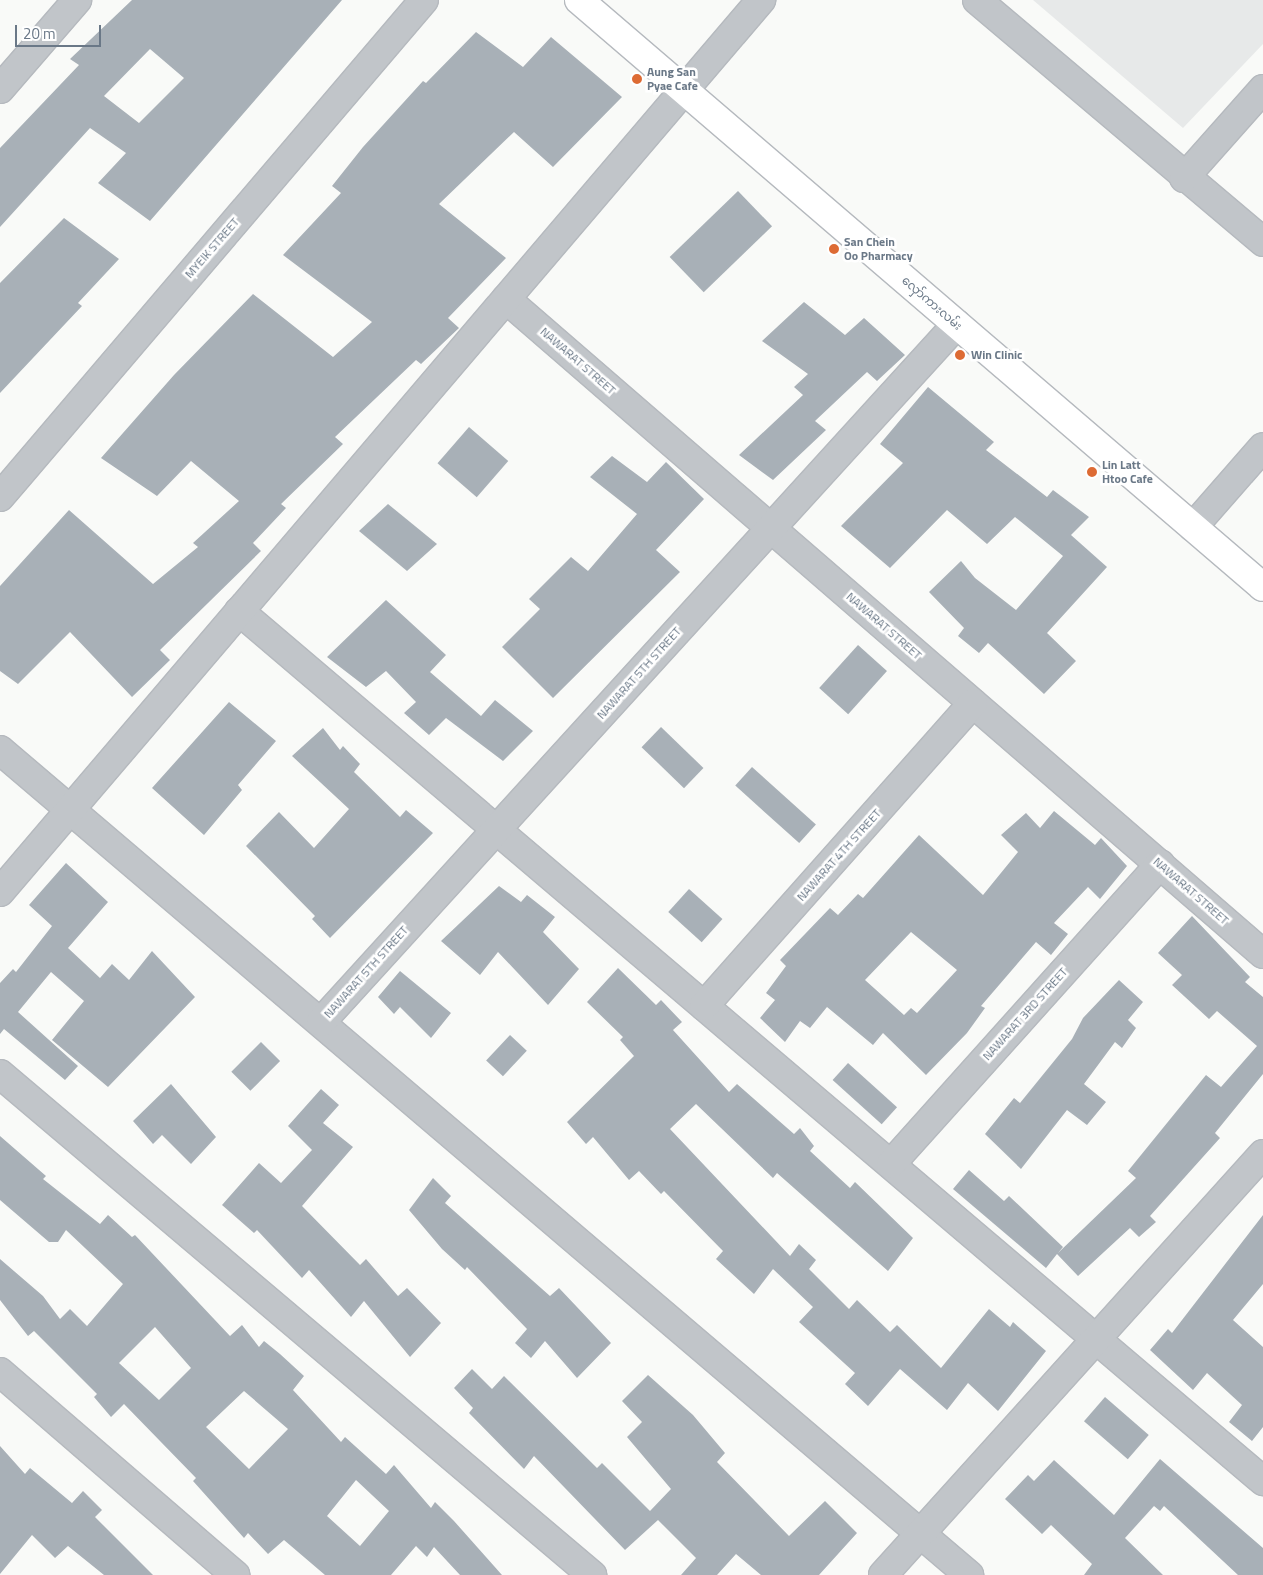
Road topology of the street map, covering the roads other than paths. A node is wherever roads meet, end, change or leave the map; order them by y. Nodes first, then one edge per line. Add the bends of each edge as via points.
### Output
1 (77, 0) edge
2 (424, 0) edge
3 (579, 0) edge
4 (762, 0) edge
5 (977, 0) edge
6 (1263, 89) edge
7 (0, 90) edge
8 (684, 90) junction
9 (1184, 178) junction
10 (1263, 242) edge
11 (506, 299) junction
12 (957, 324) junction
13 (1263, 447) edge
14 (0, 497) edge
15 (1193, 527) junction
16 (771, 528) junction
17 (1263, 587) edge
18 (239, 611) junction
19 (973, 703) junction
20 (0, 750) edge
21 (71, 808) junction
22 (496, 829) junction
23 (1160, 864) junction
24 (0, 892) edge
25 (1263, 954) edge
26 (704, 1006) junction
27 (321, 1022) junction
28 (0, 1074) edge
29 (1263, 1154) edge
30 (891, 1164) junction
31 (1096, 1339) junction
32 (0, 1372) edge
33 (1263, 1481) edge
34 (920, 1534) junction
35 (235, 1575) edge
36 (592, 1575) edge
37 (883, 1575) edge
38 (969, 1575) edge

1 - 7 street
2 - 14 street, MYEIK STREET
3 - 8 main road, လှော်ကားလမ်း
4 - 8 street
5 - 9 street
6 - 9 street
8 - 11 street
8 - 12 main road, လှော်ကားလမ်း
9 - 10 street
11 - 16 street, NAWARAT STREET
11 - 18 street
12 - 15 main road, လှော်ကားလမ်း
12 - 16 street, NAWARAT 5TH STREET
13 - 15 street
15 - 17 main road, လှော်ကားလမ်း
16 - 19 street, NAWARAT STREET
16 - 22 street, NAWARAT 5TH STREET
18 - 21 street
18 - 22 street
19 - 23 street, NAWARAT STREET
19 - 26 street, NAWARAT 4TH STREET
20 - 21 street
21 - 24 street
21 - 27 street
22 - 26 street
22 - 27 street, NAWARAT 5TH STREET
23 - 25 street, NAWARAT STREET
23 - 30 street, NAWARAT 3RD STREET
26 - 30 street
27 - 34 street
28 - 36 street
29 - 31 street
30 - 31 street
31 - 33 street
31 - 34 street
32 - 35 street
34 - 37 street
34 - 38 street

